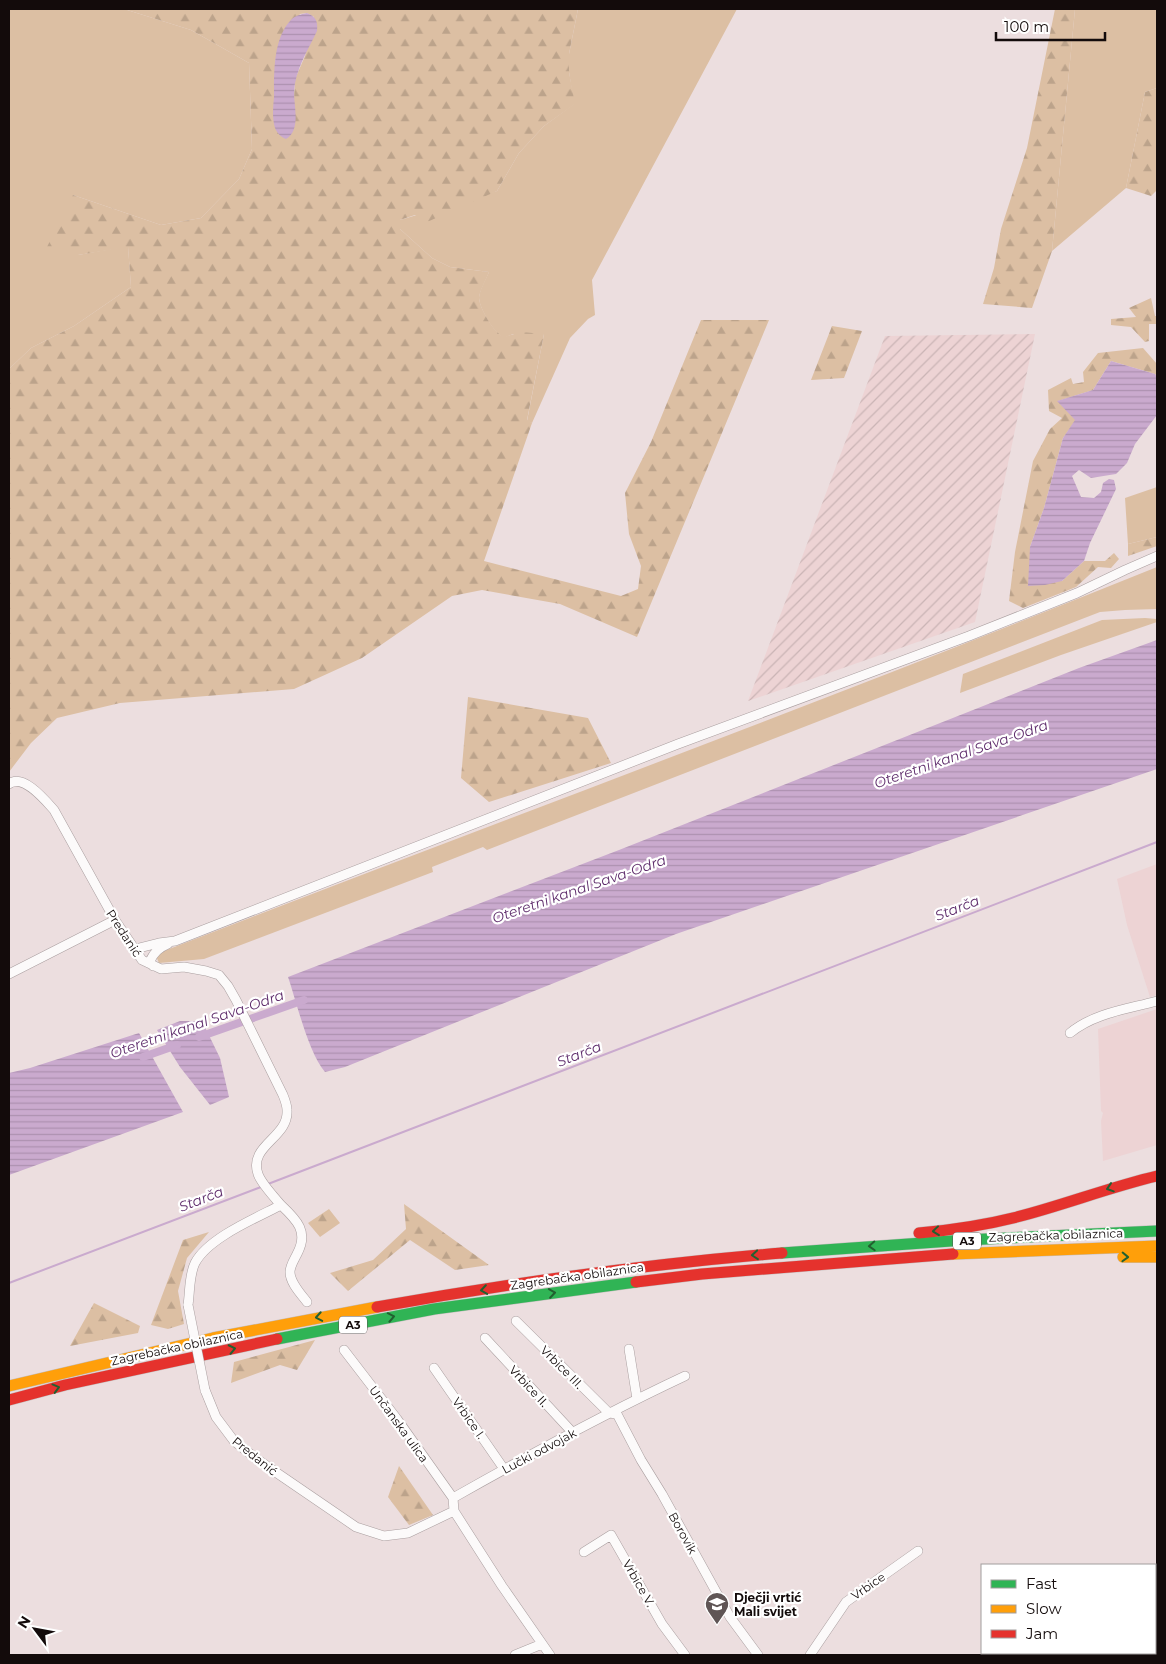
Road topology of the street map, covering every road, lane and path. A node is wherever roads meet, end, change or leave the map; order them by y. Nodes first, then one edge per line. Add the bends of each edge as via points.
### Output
1 (1157, 556) edge
2 (9, 784) edge
3 (115, 920) junction
4 (175, 942) junction
5 (135, 949) junction
6 (153, 966) junction
7 (9, 974) edge
8 (1157, 1001) edge
9 (1070, 1033) dead end
10 (1157, 1176) edge
11 (281, 1205) junction
12 (1157, 1231) edge
13 (1157, 1246) edge
14 (803, 1251) junction
15 (936, 1255) junction
16 (1157, 1257) edge
17 (307, 1302) dead end
18 (516, 1321) dead end
19 (485, 1338) dead end
20 (629, 1349) dead end
21 (344, 1350) dead end
22 (434, 1368) dead end
23 (685, 1376) dead end
24 (9, 1386) edge
25 (637, 1399) junction
26 (9, 1400) edge
27 (609, 1413) junction
28 (573, 1433) junction
29 (504, 1469) junction
30 (453, 1498) junction
31 (454, 1511) junction
32 (918, 1551) dead end
33 (584, 1552) dead end
34 (542, 1644) junction
35 (515, 1655) edge
36 (550, 1655) edge
37 (685, 1655) edge
38 (758, 1655) edge
39 (810, 1655) edge

1 - 4 street via 975,634 678,744
2 - 3 street, Predanić via 19,781 28,785 54,810
3 - 5 street, Predanić
3 - 7 street
4 - 5 street
4 - 6 street via 160,947 150,961
5 - 6 street, Predanić via 142,960
6 - 11 street, Predanić via 161,969 184,967 219,975 236,1000 284,1095 288,1112 282,1128 258,1154 258,1174
8 - 9 street via 1104,1015 1080,1024
10 -> 14 highway via 1017,1217 940,1231 820,1241
11 - 17 street, Predanić via 302,1230 303,1240 290,1272 291,1279
11 - 31 street, Predanić, bridge via 230,1231 195,1263 188,1305 205,1390 216,1417 234,1441 356,1528 384,1536 408,1533
12 -> 14 highway, Zagrebačka obilaznica / A3
13 - 15 highway, Zagrebačka obilaznica / A3
14 -> 24 highway, Zagrebačka obilaznica / A3 via 645,1267 436,1297 214,1338
15 -> 16 highway via 972,1262 1072,1256
26 -> 15 highway, Zagrebačka obilaznica / A3 via 272,1340 434,1309 702,1274
18 - 27 street, Vrbice III.
19 - 28 street, Vrbice II.
20 - 25 street
21 - 30 street, Unčanska ulica
22 - 29 street, Vrbice I.
23 - 25 street, Lučki odvojak
25 - 27 street, Lučki odvojak
27 - 28 street, Lučki odvojak
27 - 38 street, Borovik via 617,1414 730,1617
28 - 29 street, Lučki odvojak
29 - 30 street, Lučki odvojak
30 - 31 street
31 - 34 street
32 - 39 street, Vrbice via 846,1602
33 - 37 street, Vrbice V. via 610,1536 662,1624
34 - 35 street
34 - 36 street

